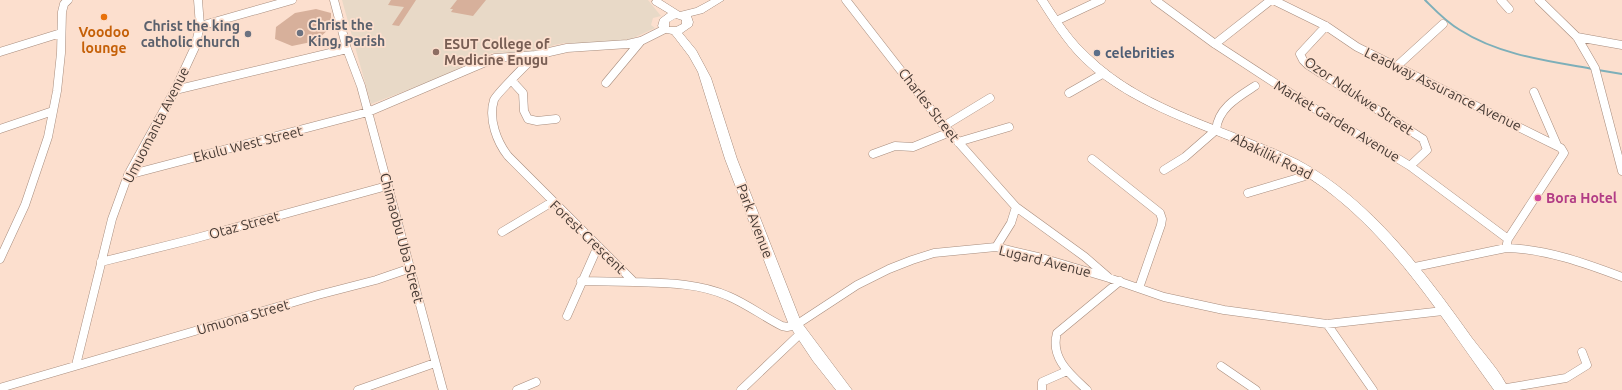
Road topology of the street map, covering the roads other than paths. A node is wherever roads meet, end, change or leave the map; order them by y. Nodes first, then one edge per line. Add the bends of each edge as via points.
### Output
1 (68, 0) edge
2 (198, 0) edge
3 (292, 0) edge
4 (334, 0) edge
5 (718, 0) edge
6 (846, 0) edge
7 (1042, 0) edge
8 (1102, 0) edge
9 (1156, 0) edge
10 (1272, 0) edge
11 (1500, 0) edge
12 (1539, 0) edge
13 (656, 1) edge
14 (1510, 9) dead end
15 (1056, 21) junction
16 (677, 23) junction
17 (1443, 24) dead end
18 (200, 26) junction
19 (1326, 26) junction
20 (61, 33) junction
21 (1577, 37) junction
22 (641, 41) junction
23 (1215, 44) junction
24 (1622, 45) edge
25 (347, 49) junction
26 (0, 52) edge
27 (536, 55) junction
28 (1397, 66) junction
29 (1104, 73) junction
30 (512, 81) junction
31 (606, 83) dead end
32 (1255, 86) dead end
33 (175, 90) junction
34 (1534, 92) dead end
35 (1069, 93) dead end
36 (990, 98) dead end
37 (53, 111) junction
38 (368, 112) junction
39 (556, 119) dead end
40 (1009, 127) dead end
41 (0, 129) edge
42 (947, 129) junction
43 (1216, 130) junction
44 (958, 142) junction
45 (1560, 147) junction
46 (873, 154) dead end
47 (1092, 159) dead end
48 (1410, 166) junction
49 (1164, 170) dead end
50 (1622, 171) edge
51 (1312, 174) junction
52 (128, 175) junction
53 (387, 186) junction
54 (1248, 193) dead end
55 (552, 202) junction
56 (1016, 207) junction
57 (502, 232) dead end
58 (1508, 239) junction
59 (598, 246) junction
60 (3, 247) edge
61 (996, 247) junction
62 (1506, 248) junction
63 (0, 260) edge
64 (101, 262) junction
65 (411, 268) junction
66 (1410, 268) junction
67 (1622, 277) edge
68 (1109, 278) junction
69 (581, 281) junction
70 (1120, 281) junction
71 (634, 282) junction
72 (1139, 288) junction
73 (1444, 311) junction
74 (567, 316) dead end
75 (1327, 324) junction
76 (799, 329) junction
77 (1582, 352) dead end
78 (435, 363) junction
79 (76, 365) junction
80 (1221, 366) dead end
81 (1067, 371) junction
82 (536, 382) dead end
83 (0, 388) edge
84 (841, 388) edge
85 (1501, 389) edge
86 (358, 390) edge
87 (443, 390) edge
88 (517, 390) edge
89 (741, 390) edge
90 (1042, 390) edge
91 (1087, 390) edge
92 (1256, 390) edge
93 (1373, 390) edge

1 - 20 street via 62,12
2 - 18 street, Umuomanta Avenue
3 - 18 street
4 - 25 street, Chimaobu Uba Street
5 - 16 main road
6 - 42 street, Charles Street
7 - 15 main road, Abakiliki Road
8 - 15 street
9 - 23 street, Market Garden Avenue
10 - 19 street, Leadway Assurance Avenue
10 - 23 street
11 - 14 street
12 - 21 street
13 - 16 main road, Park Avenue
15 - 29 main road, Abakiliki Road via 1077,49
16 - 22 street
16 - 76 main road, Park Avenue via 706,78 731,159
17 - 28 street via 1431,38
18 - 33 street, Umuomanta Avenue via 195,47
19 - 28 street, Leadway Assurance Avenue via 1357,47
19 - 48 street, Ozor Ndukwe Street via 1300,57 1423,139 1427,150
20 - 26 street
20 - 37 street via 61,53
21 - 24 street
21 - 50 street via 1595,70 1606,102
22 - 27 street, Ekulu West Street via 618,46 567,48
22 - 31 street
23 - 48 street, Market Garden Avenue via 1307,104
25 - 33 street
25 - 38 street, Chimaobu Uba Street
27 - 30 street, Forest Crescent
27 - 38 street, Ekulu West Street via 496,58
28 - 45 street, Leadway Assurance Avenue
29 - 35 street
29 - 43 main road, Abakiliki Road via 1142,98
30 - 39 street via 523,91 524,114 527,118
30 - 55 street, Forest Crescent via 494,99 498,141 508,156
32 - 43 street via 1228,107 1218,119
33 - 52 street, Umuomanta Avenue
34 - 45 street
36 - 42 street
37 - 41 street
37 - 60 street via 48,137 25,205
38 - 52 street, Ekulu West Street
38 - 53 street, Chimaobu Uba Street
40 - 44 street
42 - 44 street, Charles Street
42 - 46 street via 913,147 895,146
43 - 49 street via 1185,157
43 - 51 main road, Abakiliki Road via 1269,152
44 - 56 street, Charles Street
45 - 58 street via 1564,153
47 - 72 street via 1162,216
48 - 58 street, Market Garden Avenue
51 - 54 street
51 - 66 main road, Abakiliki Road via 1359,212
52 - 64 street, Umuomanta Avenue via 112,219
53 - 64 street, Otaz Street
53 - 65 street, Chimaobu Uba Street
55 - 57 street
55 - 59 street, Forest Crescent
56 - 61 street via 1012,223
56 - 68 street, Charles Street via 1085,257
58 - 62 street
59 - 69 street
59 - 71 street, Forest Crescent
60 - 63 street
61 - 68 street, Lugard Avenue
61 - 76 street, Lugard Avenue via 934,253 889,269 857,285
62 - 66 street
62 - 67 street via 1518,247 1548,253
64 - 79 street, Umuomanta Avenue
65 - 78 street, Chimaobu Uba Street
65 - 79 street, Umuona Street
66 - 73 main road, Abakiliki Road
68 - 70 street, Lugard Avenue
69 - 71 street
69 - 74 street
70 - 72 street, Lugard Avenue
70 - 81 street via 1054,338 1054,351
71 - 76 street, Forest Crescent via 678,283 716,291 782,326
72 - 75 street, Lugard Avenue via 1164,297 1224,310
73 - 75 street, Lugard Avenue
73 - 85 main road, Abakiliki Road
75 - 93 street
76 - 84 main road, Park Avenue
76 - 89 street, Lugard Avenue
77 - 85 street via 1587,365 1566,378
78 - 86 street
78 - 87 street, Chimaobu Uba Street
79 - 83 street, Umuona Street
80 - 92 street
81 - 90 street via 1042,382
81 - 91 street
82 - 88 street

